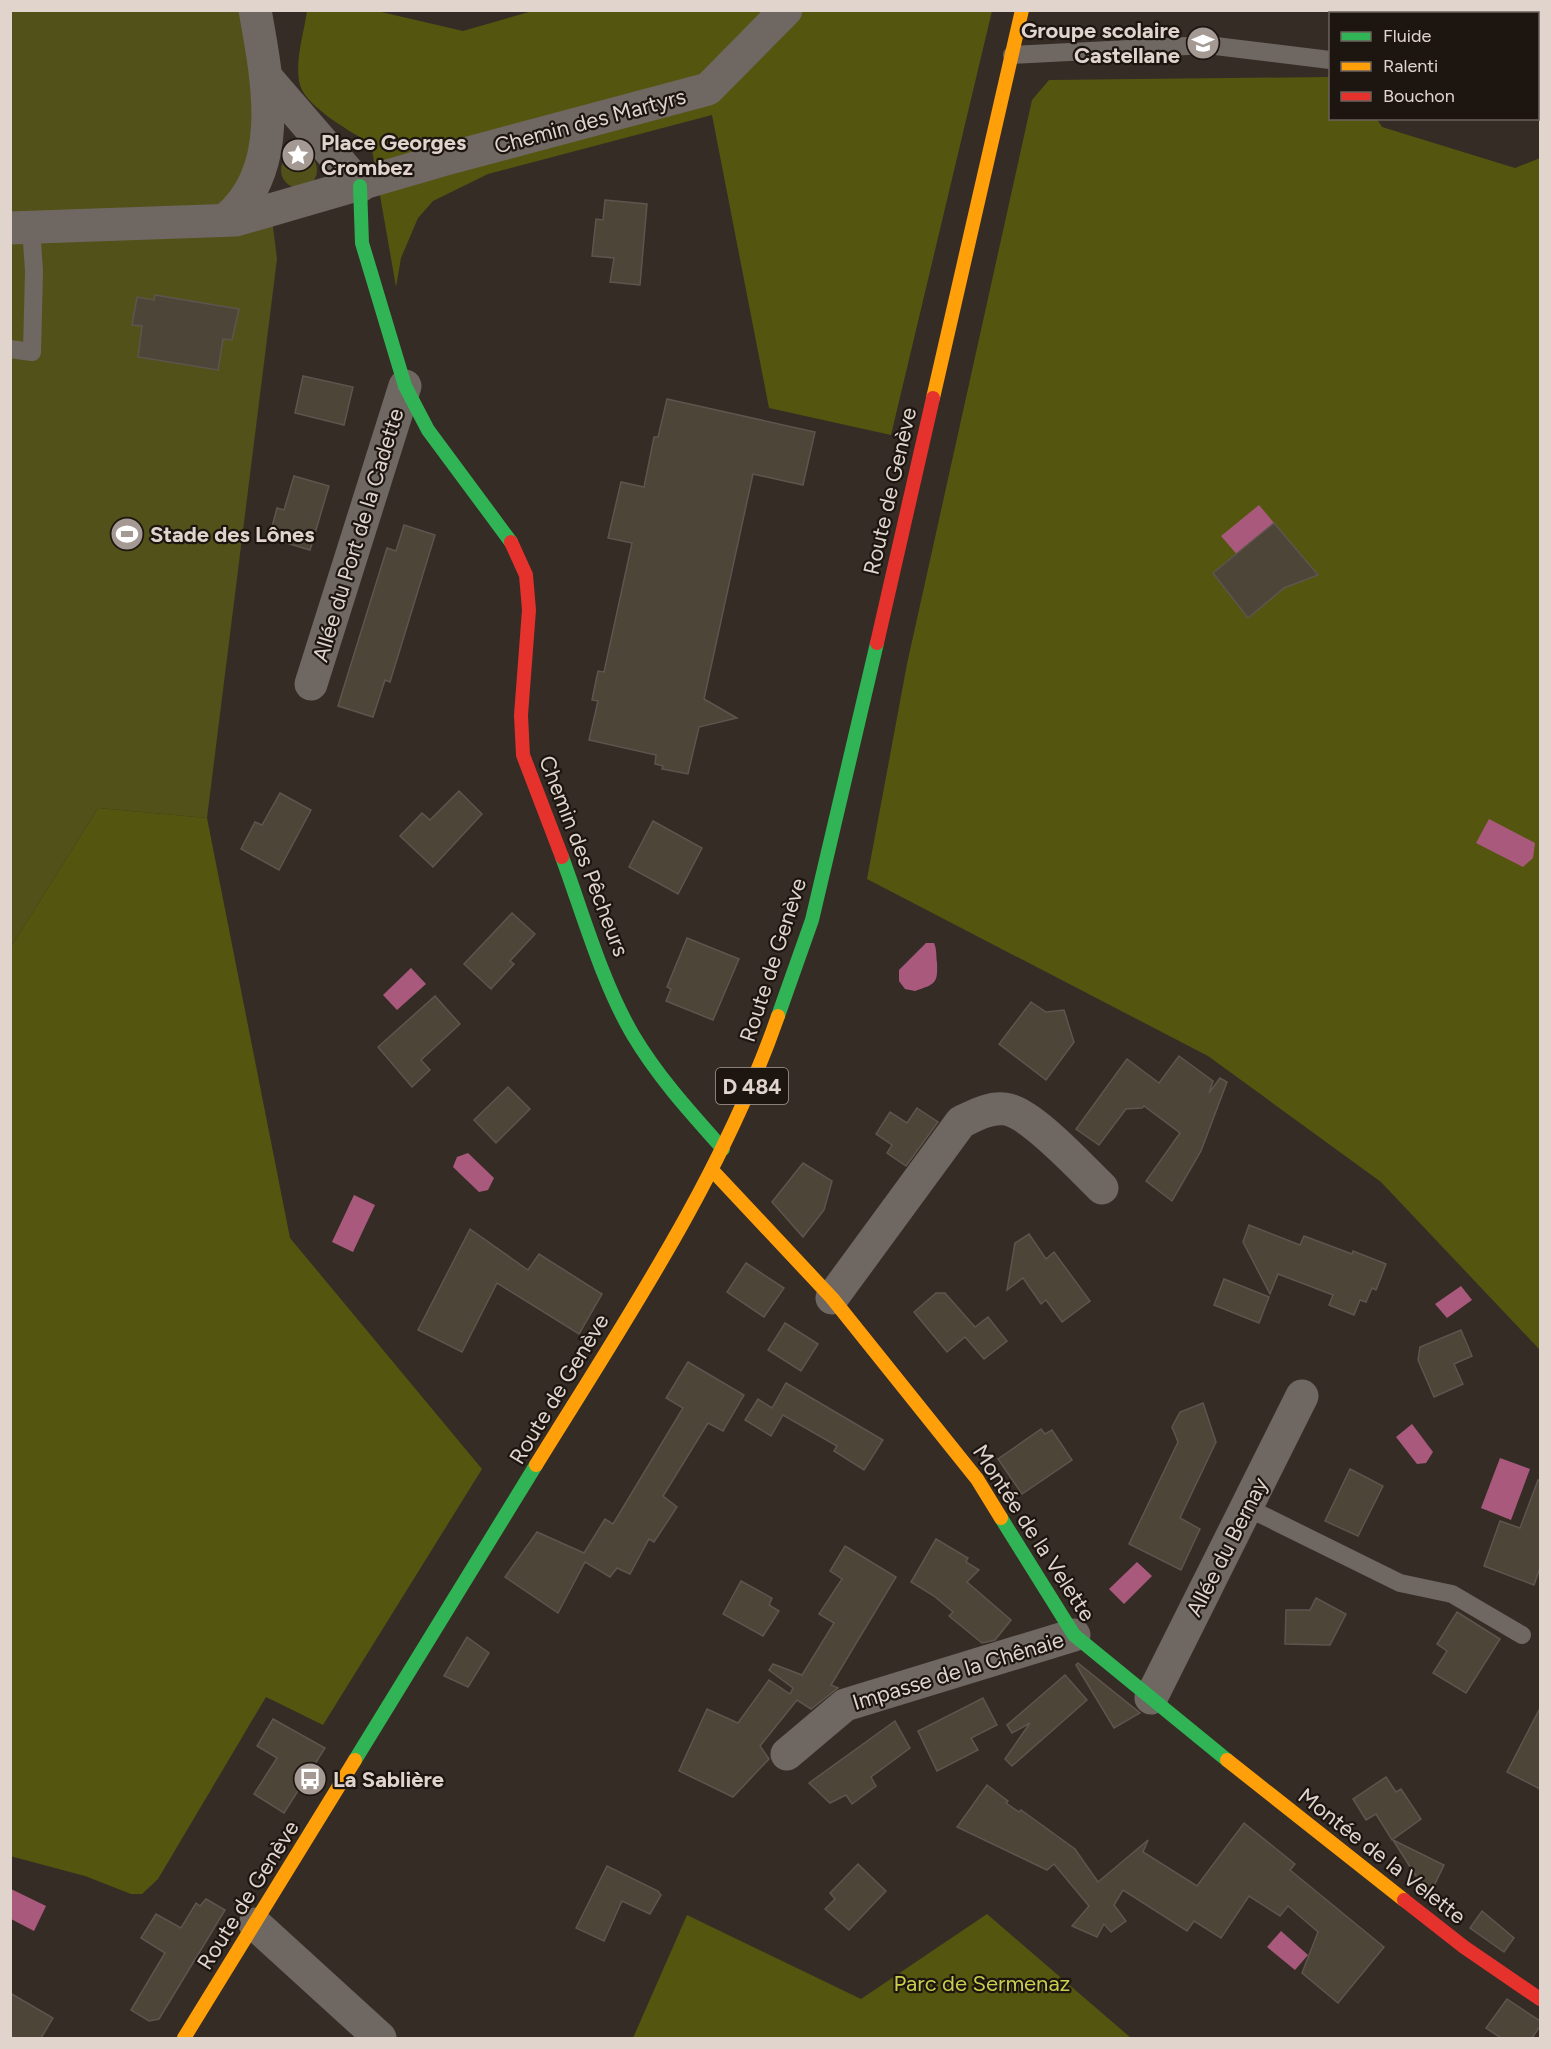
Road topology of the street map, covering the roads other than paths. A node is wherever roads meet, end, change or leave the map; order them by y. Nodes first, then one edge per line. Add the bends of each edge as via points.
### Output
1 (255, 10) edge
2 (786, 10) edge
3 (1022, 10) edge
4 (1012, 55) junction
5 (1329, 60) edge
6 (266, 77) junction
7 (360, 186) junction
8 (225, 220) junction
9 (21, 228) edge
10 (10, 349) edge
11 (405, 386) junction
12 (311, 684) dead end
13 (723, 1149) junction
14 (712, 1170) junction
15 (1102, 1188) dead end
16 (832, 1299) junction
17 (1302, 1396) dead end
18 (1246, 1507) junction
19 (1074, 1635) junction
20 (1522, 1635) dead end
21 (1151, 1698) junction
22 (787, 1754) dead end
23 (255, 1924) junction
24 (1540, 1999) edge
25 (184, 2038) edge
26 (380, 2038) edge

1 - 6 street
2 - 7 street, Chemin des Martyrs via 708,90 446,159
3 - 4 street, Route de Genève / D 484
4 - 5 lane via 1207,45
4 - 13 street, Route de Genève / D 484 via 812,920 760,1068
6 - 7 street
6 - 8 street via 268,132 258,179 238,210
7 - 8 street, Chemin des Martyrs
7 - 11 street, Chemin des Pêcheurs via 362,243
8 - 9 street, Chemin des Martyrs
9 - 10 lane via 34,271 32,352
11 - 12 street, Allée du Port de la Cadette
11 - 13 street, Chemin des Pêcheurs via 428,430 509,538 526,575 530,609 521,715 523,754 613,993 632,1033 667,1087
13 - 14 street, Route de Genève / D 484
14 - 16 street, Montée de la Velette
14 - 23 street, Route de Genève / D 484 via 643,1293
15 - 16 street via 1027,1118 1006,1109 983,1112 961,1122
16 - 19 street, Montée de la Velette via 977,1479
17 - 18 street, Allée du Bernay
18 - 20 lane via 1400,1583 1452,1594
18 - 21 street, Allée du Bernay
19 - 21 street, Montée de la Velette
19 - 22 street, Impasse de la Chênaie via 845,1706
21 - 24 street, Montée de la Velette via 1342,1854
23 - 25 street, Route de Genève / D 484
23 - 26 street

